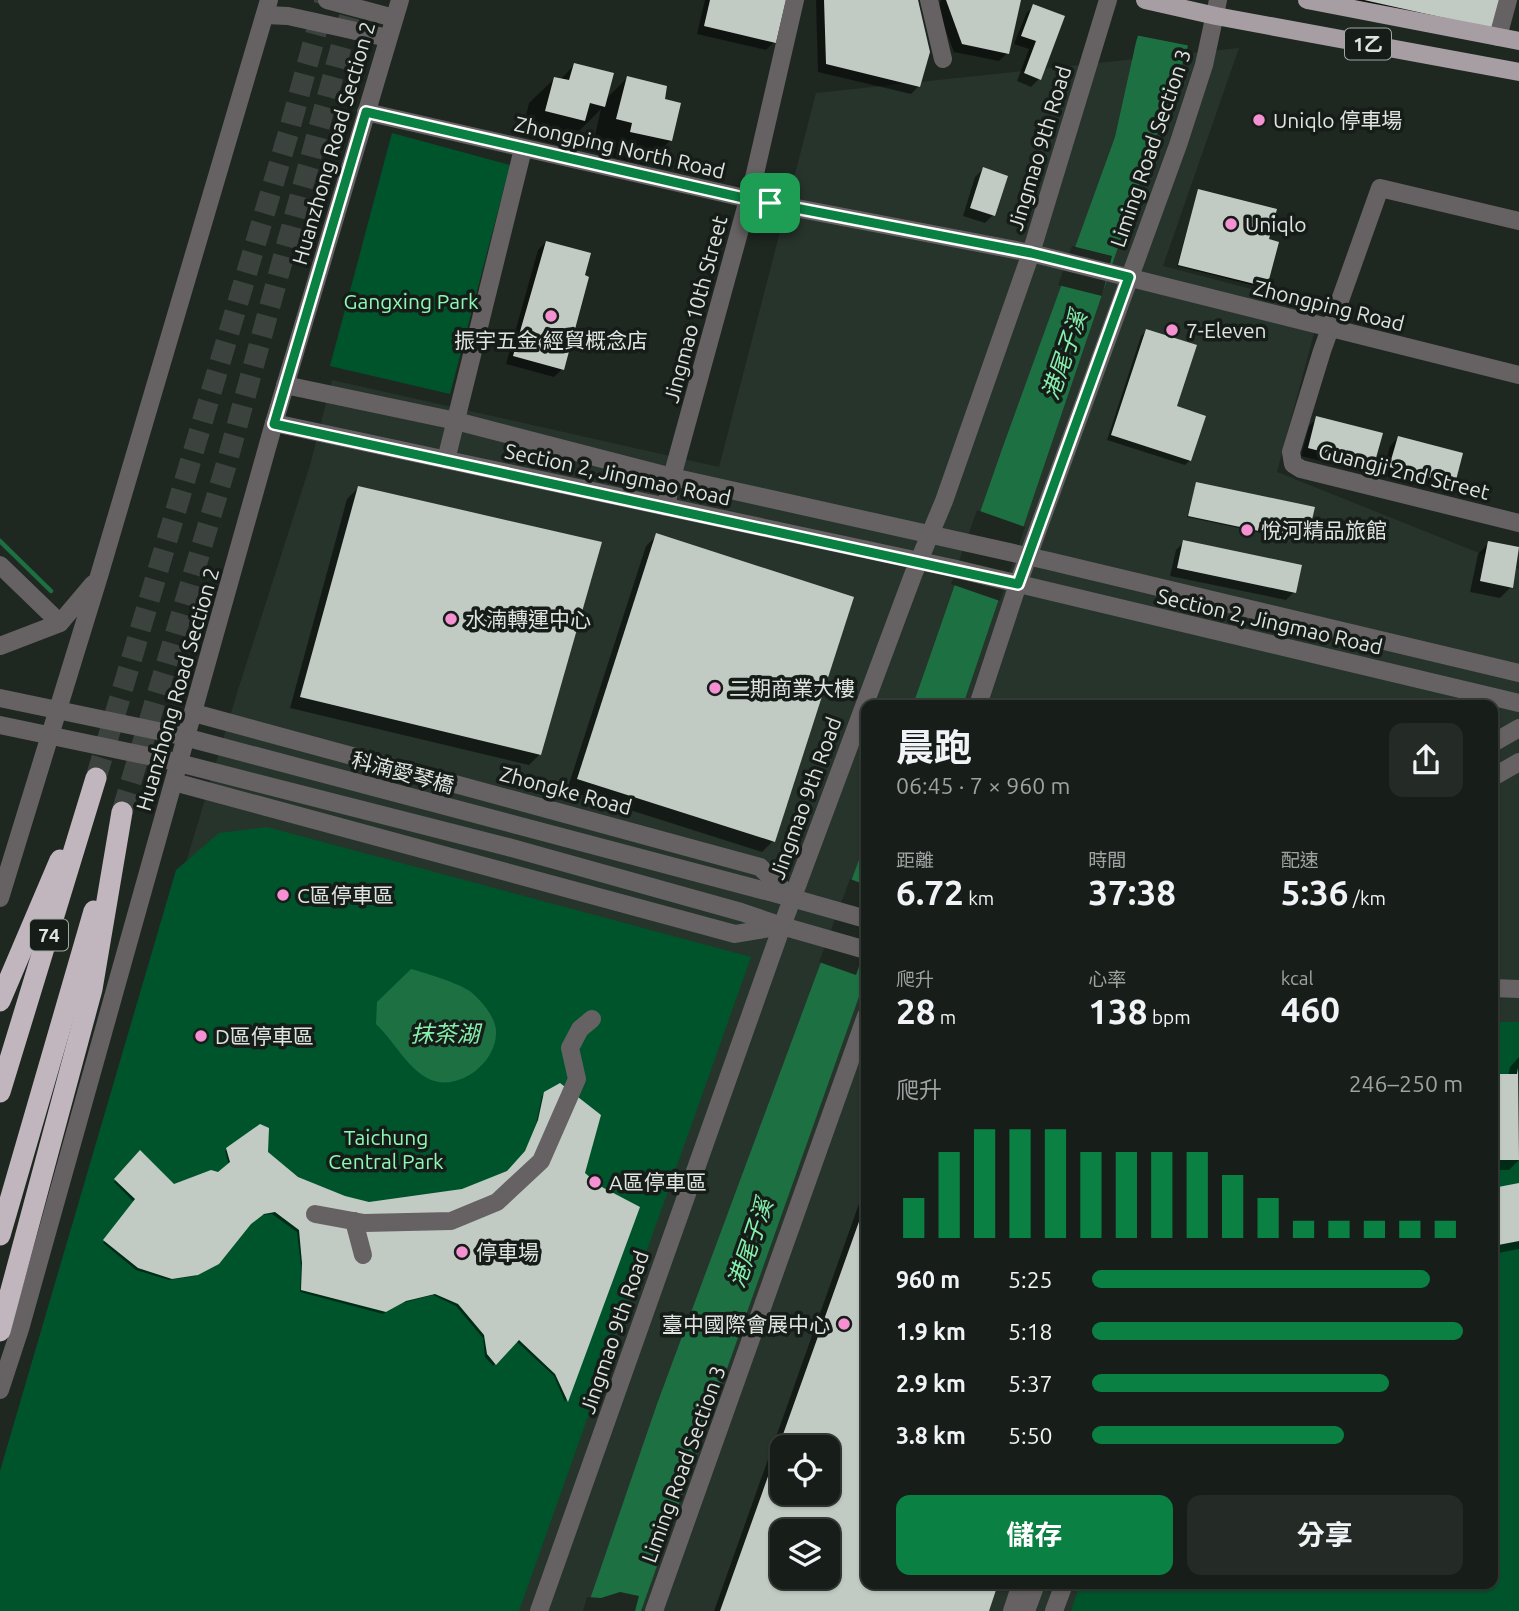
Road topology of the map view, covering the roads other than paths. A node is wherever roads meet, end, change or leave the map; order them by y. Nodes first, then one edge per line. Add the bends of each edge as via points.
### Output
1 (327, 0) edge
2 (795, 0) edge
3 (929, 0) edge
4 (1108, 0) edge
5 (1145, 0) edge
6 (1307, 0) edge
7 (1508, 0) edge
8 (397, 6) edge
9 (267, 7) edge
10 (1217, 8) edge
11 (1499, 37) junction
12 (388, 38) junction
13 (1519, 41) edge
14 (943, 60) dead end
15 (1519, 72) edge
16 (366, 112) junction
17 (523, 149) junction
18 (748, 199) junction
19 (1519, 222) edge
20 (1039, 255) junction
21 (1122, 275) junction
22 (1330, 330) junction
23 (1519, 375) edge
24 (285, 385) junction
25 (456, 421) junction
26 (274, 424) junction
27 (446, 460) junction
28 (672, 477) junction
29 (666, 507) junction
30 (1519, 523) edge
31 (930, 535) junction
32 (1022, 555) junction
33 (919, 561) junction
34 (0, 565) edge
35 (99, 576) junction
36 (1014, 583) junction
37 (60, 623) junction
38 (0, 636) edge
39 (0, 646) edge
40 (1519, 673) edge
41 (0, 698) edge
42 (867, 700) edge
43 (979, 700) edge
44 (1519, 703) edge
45 (194, 713) junction
46 (861, 715) edge
47 (0, 725) edge
48 (1519, 728) edge
49 (1498, 740) edge
50 (1519, 762) edge
51 (1498, 774) edge
52 (174, 782) junction
53 (0, 898) edge
54 (792, 898) junction
55 (861, 918) edge
56 (790, 928) junction
57 (861, 949) edge
58 (1498, 988) edge
59 (1519, 989) edge
60 (0, 1001) edge
61 (592, 1019) dead end
62 (861, 1030) edge
63 (0, 1092) edge
64 (315, 1214) dead end
65 (354, 1221) junction
66 (0, 1236) edge
67 (363, 1255) dead end
68 (0, 1331) edge
69 (0, 1390) edge
70 (1019, 1589) edge
71 (1034, 1589) edge
72 (1062, 1589) edge
73 (539, 1611) edge
74 (654, 1611) edge
75 (1012, 1611) edge
76 (1026, 1611) edge
77 (1054, 1611) edge

1 - 8 street
2 - 18 street, Jingmao 10th Street
3 - 14 street
4 - 20 street, Jingmao 9th Road
5 - 10 main road, 1乙
6 - 11 main road, 1乙
7 - 11 street
8 - 12 street, Huanzhong Road Section 2
9 - 12 street via 288,16
9 - 35 street
10 - 15 main road, 1乙
10 - 21 street, Liming Road Section 3 via 1201,76
11 - 13 main road, 1乙
12 - 16 street, Huanzhong Road Section 2
16 - 17 street, Zhongping North Road
16 - 24 street, Huanzhong Road Section 2
17 - 18 street, Zhongping North Road
17 - 25 street
18 - 20 street, Zhongping North Road
18 - 28 street, Jingmao 10th Street
19 - 22 street via 1380,188
20 - 21 street, Zhongping North Road
20 - 31 street, Jingmao 9th Road
21 - 22 street, Zhongping Road
21 - 32 street, Liming Road Section 3
22 - 23 street, Zhongping Road
22 - 30 street, Guangji 2nd Street via 1291,452 1293,464
24 - 25 street, Section 2, Jingmao Road
24 - 26 street, Huanzhong Road Section 2
25 - 27 street
25 - 28 street, Section 2, Jingmao Road
26 - 27 street, Section 2, Jingmao Road
26 - 45 street, Huanzhong Road Section 2
27 - 29 street, Section 2, Jingmao Road
28 - 29 street, Jingmao 10th Street
28 - 31 street, Section 2, Jingmao Road
29 - 33 street, Section 2, Jingmao Road
31 - 32 street, Section 2, Jingmao Road
31 - 33 street, Jingmao 9th Road
32 - 36 street, Liming Road Section 3
32 - 40 street, Section 2, Jingmao Road
33 - 36 street, Section 2, Jingmao Road
33 - 42 street, Jingmao 9th Road
34 - 37 street
35 - 37 street
35 - 53 street
36 - 43 street, Liming Road Section 3
36 - 44 street, Section 2, Jingmao Road
37 - 38 street
37 - 39 street
41 - 54 street, 科湳愛琴橋, bridge via 177,735
45 - 52 street, Huanzhong Road Section 2
45 - 54 street, Zhongke Road via 760,867
46 - 54 street, Jingmao 9th Road
47 - 56 street, bridge via 206,770 508,847
48 - 49 street
50 - 51 street
52 - 56 street via 735,934
52 - 69 street, Huanzhong Road Section 2
54 - 55 street, 科湳愛琴橋
54 - 56 street, Jingmao 9th Road
56 - 57 street
56 - 73 street, Jingmao 9th Road
58 - 59 street
60 - 63 highway, 74 via 96,778
61 - 65 street via 580,1029 570,1048 577,1079 541,1161 497,1202 451,1221
62 - 74 street, Liming Road Section 3
64 - 65 street
65 - 67 street
66 - 68 highway, 74 via 122,812 92,989
70 - 75 street
71 - 76 street
72 - 77 street

